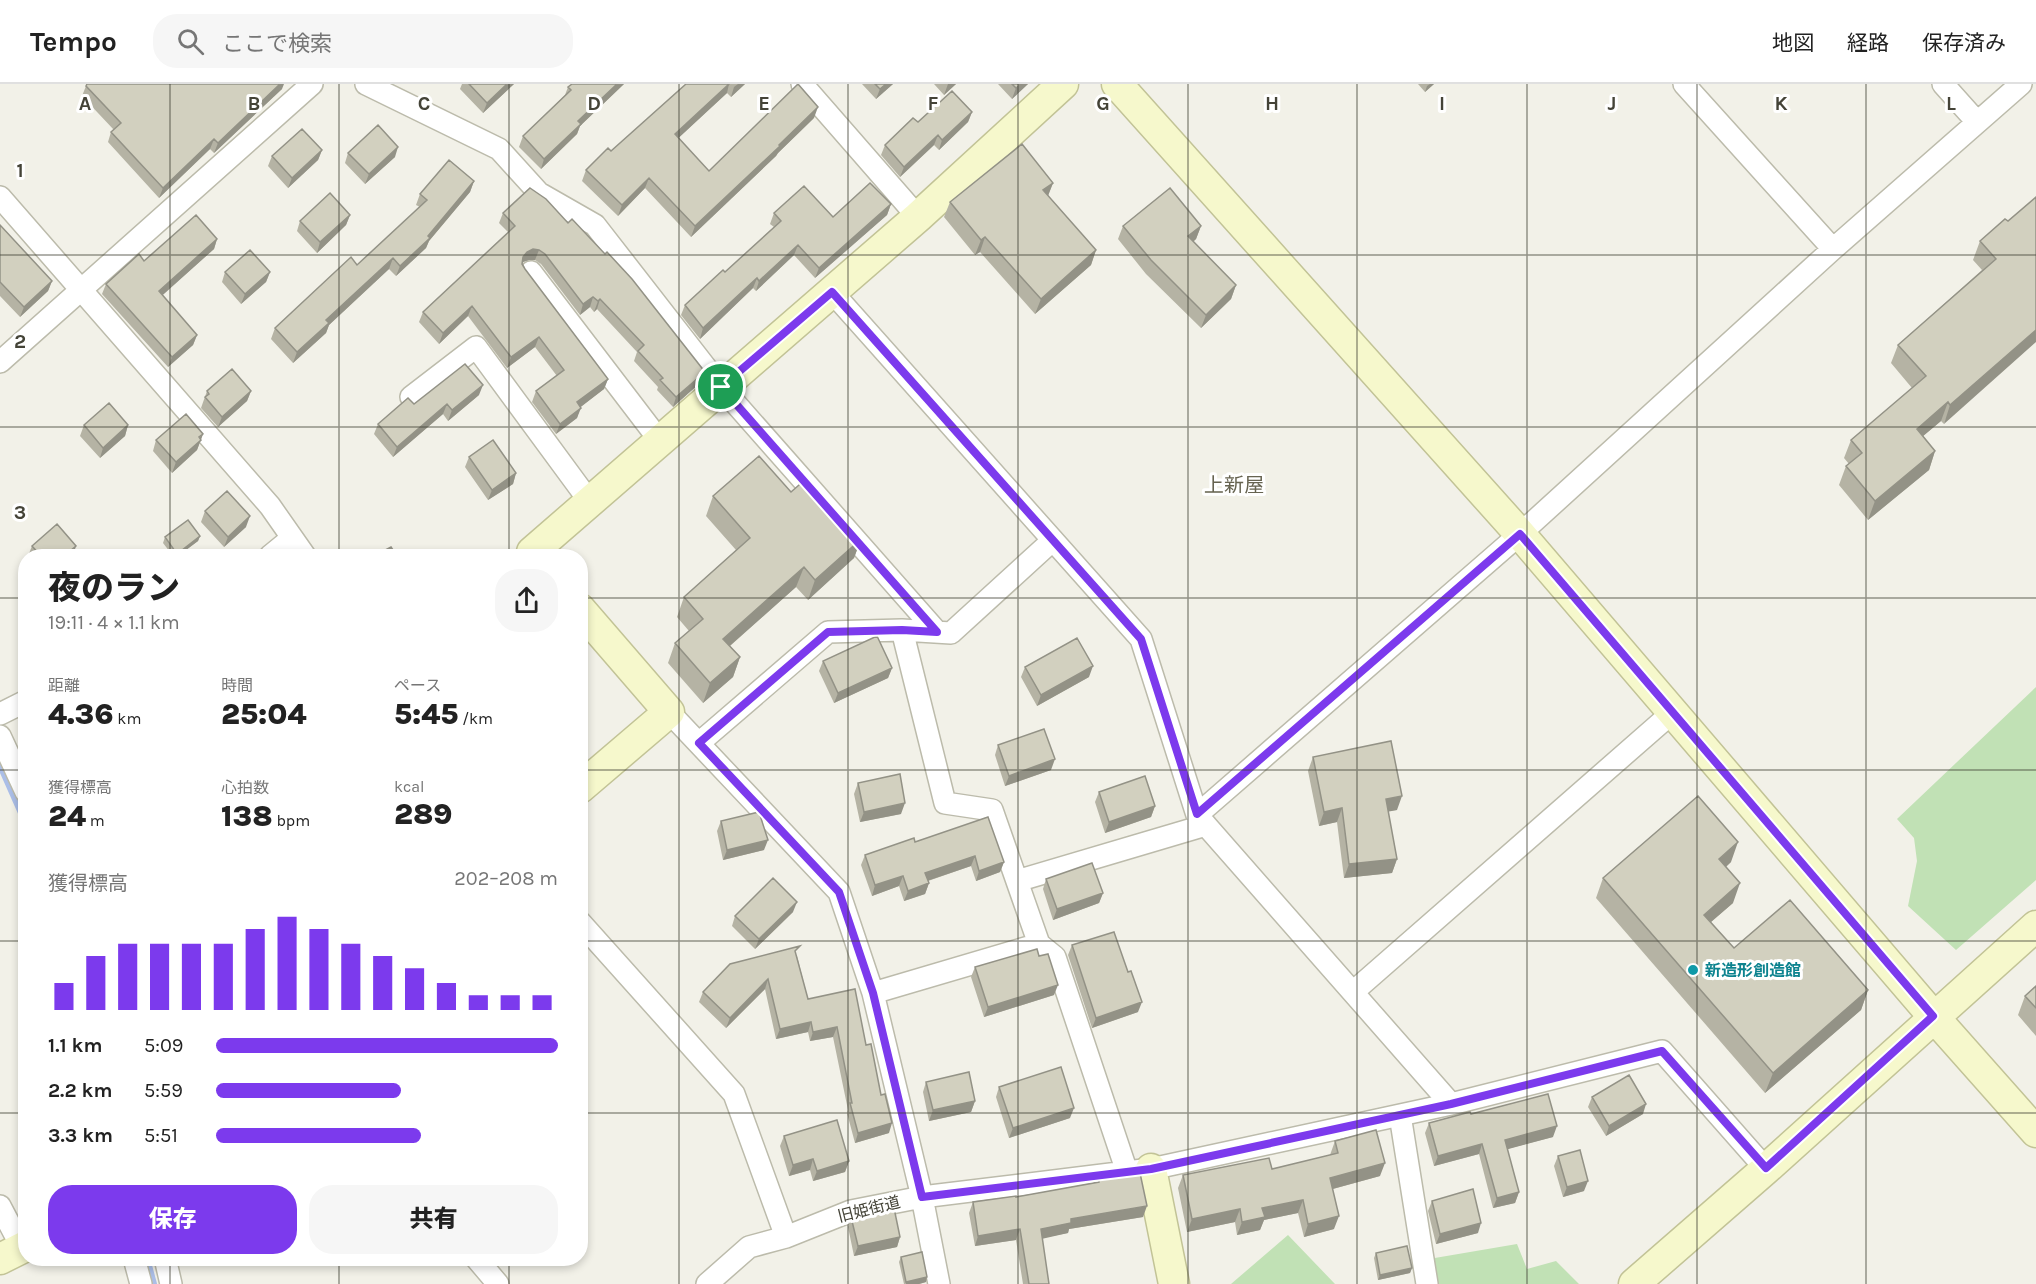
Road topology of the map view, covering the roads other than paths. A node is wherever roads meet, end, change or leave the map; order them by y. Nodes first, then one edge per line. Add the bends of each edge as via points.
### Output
1 (312, 84) edge
2 (366, 84) edge
3 (802, 84) edge
4 (1063, 84) edge
5 (1117, 84) edge
6 (1684, 84) edge
7 (1943, 84) edge
8 (2021, 84) edge
9 (1977, 122) junction
10 (0, 198) edge
11 (918, 217) junction
12 (1833, 249) junction
13 (531, 272) edge
14 (81, 290) junction
15 (832, 292) junction
16 (0, 362) edge
17 (721, 387) junction
18 (411, 397) edge
19 (660, 441) junction
20 (590, 502) junction
21 (1520, 534) junction
22 (292, 538) junction
23 (1053, 540) junction
24 (279, 549) edge
25 (299, 549) edge
26 (535, 549) edge
27 (588, 618) edge
28 (902, 630) junction
29 (937, 632) junction
30 (18, 705) edge
31 (669, 712) junction
32 (1673, 712) junction
33 (0, 714) edge
34 (0, 736) edge
35 (699, 743) junction
36 (18, 775) edge
37 (588, 781) edge
38 (1202, 820) junction
39 (1017, 881) junction
40 (2036, 926) edge
41 (588, 931) edge
42 (1039, 944) junction
43 (1353, 992) junction
44 (873, 993) junction
45 (1933, 1016) junction
46 (1451, 1104) junction
47 (1400, 1115) junction
48 (2036, 1132) edge
49 (1766, 1168) junction
50 (1139, 1171) junction
51 (922, 1197) junction
52 (0, 1206) edge
53 (786, 1237) junction
54 (16, 1251) edge
55 (136, 1266) edge
56 (167, 1266) edge
57 (483, 1266) edge
58 (141, 1284) edge
59 (171, 1284) edge
60 (498, 1284) edge
61 (707, 1284) edge
62 (939, 1284) edge
63 (1174, 1284) edge
64 (1427, 1284) edge
65 (1634, 1284) edge

1 - 14 street
2 - 17 street via 499,150 539,193 595,225
3 - 11 street
4 - 11 street
5 - 21 street
6 - 12 street
7 - 9 street
8 - 9 street
9 - 12 street
10 - 14 street
11 - 15 street
12 - 21 street
13 - 19 street
14 - 16 street
14 - 22 street via 270,506
15 - 17 street
15 - 23 street
17 - 19 street
17 - 29 street
18 - 20 street via 476,346
19 - 20 street
20 - 26 street
21 - 32 street
21 - 38 street
22 - 24 street
22 - 25 street
23 - 29 street via 951,633
23 - 38 street via 1141,639
27 - 31 street
28 - 29 street
28 - 35 street via 828,632
28 - 39 street via 945,803 992,810
30 - 33 street
31 - 35 street
31 - 37 street
32 - 43 street
32 - 45 street
34 - 36 street
35 - 44 street via 839,892
38 - 39 street
38 - 43 street
39 - 42 street
40 - 45 street
41 - 53 street via 734,1094
42 - 44 street
42 - 50 street via 1055,957
43 - 46 street
44 - 51 street
45 - 48 street
45 - 49 street
46 - 47 street, 旧姫街道
46 - 49 street, 旧姫街道 via 1662,1051
47 - 50 street, 旧姫街道
47 - 64 street
49 - 65 street
50 - 51 street, 旧姫街道
50 - 63 street
51 - 53 street, 旧姫街道 via 851,1210
51 - 62 street
52 - 54 street
53 - 61 street, 旧姫街道 via 749,1247
55 - 58 street
56 - 59 street
57 - 60 street

